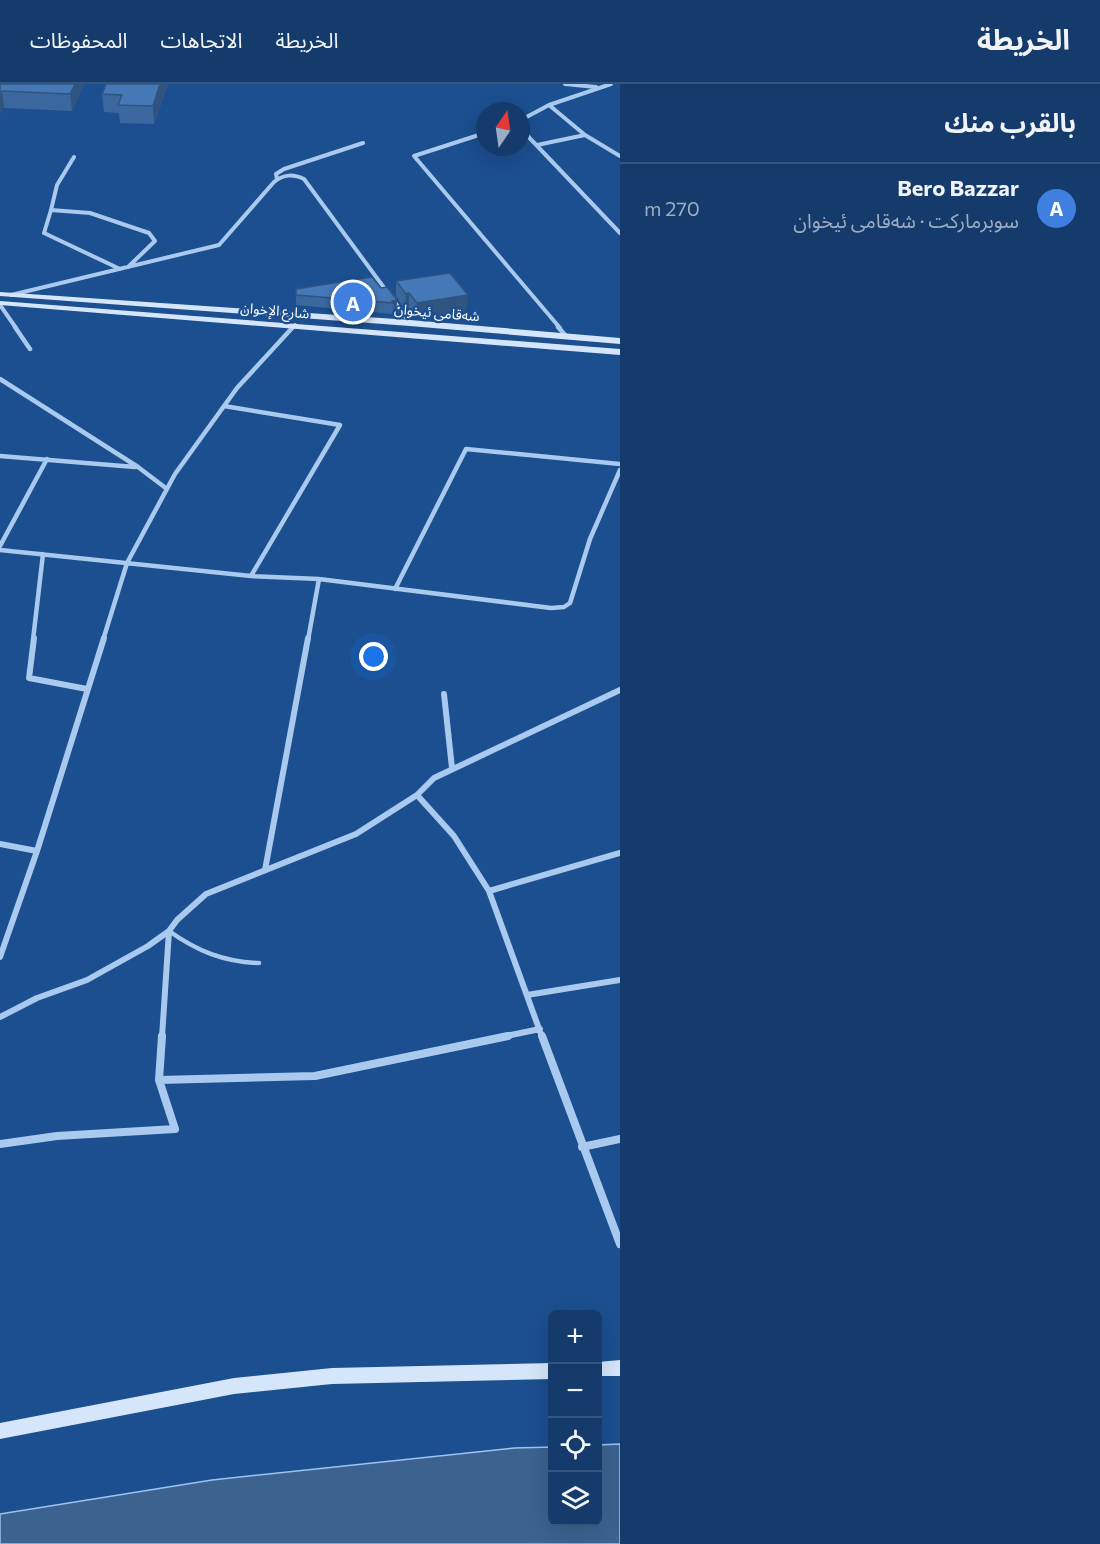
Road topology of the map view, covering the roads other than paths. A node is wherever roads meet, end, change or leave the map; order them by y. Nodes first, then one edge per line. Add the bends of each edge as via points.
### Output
1 (565, 84) edge
2 (611, 84) edge
3 (579, 85) edge
4 (600, 87) junction
5 (579, 94) junction
6 (549, 105) junction
7 (530, 115) edge
8 (585, 135) junction
9 (476, 136) edge
10 (530, 138) edge
11 (363, 143) dead end
12 (537, 145) junction
13 (620, 156) edge
14 (74, 157) dead end
15 (277, 179) junction
16 (51, 210) junction
17 (620, 233) edge
18 (128, 267) junction
19 (120, 269) junction
20 (4, 295) edge
21 (0, 304) edge
22 (410, 323) junction
23 (295, 325) junction
24 (509, 331) junction
25 (566, 336) junction
26 (620, 341) edge
27 (507, 342) junction
28 (30, 349) dead end
29 (620, 352) edge
30 (0, 380) edge
31 (224, 406) junction
32 (0, 456) edge
33 (47, 459) junction
34 (620, 464) edge
35 (138, 467) junction
36 (620, 470) edge
37 (167, 489) junction
38 (0, 548) edge
39 (43, 554) junction
40 (127, 563) junction
41 (251, 576) junction
42 (318, 579) junction
43 (395, 589) junction
44 (87, 689) junction
45 (620, 690) edge
46 (444, 694) dead end
47 (452, 768) junction
48 (417, 795) junction
49 (0, 844) edge
50 (37, 851) junction
51 (620, 854) edge
52 (265, 870) junction
53 (489, 891) junction
54 (169, 931) junction
55 (0, 957) edge
56 (259, 963) dead end
57 (620, 980) edge
58 (528, 995) junction
59 (0, 1017) edge
60 (540, 1029) junction
61 (159, 1080) junction
62 (620, 1139) edge
63 (0, 1144) edge
64 (582, 1147) junction
65 (620, 1244) edge
66 (620, 1368) edge
67 (602, 1369) edge
68 (548, 1371) edge
69 (0, 1431) edge

1 - 3 street
2 - 4 street
3 - 4 street
3 - 5 street
4 - 5 street
5 - 6 street
6 - 7 street
6 - 8 street
8 - 12 street
8 - 13 street
9 - 25 street via 414,156
10 - 12 street
11 - 15 street via 284,169 276,174
12 - 17 street
14 - 16 street via 57,184
15 - 18 street via 219,245
15 - 22 street via 290,175 304,179
16 - 18 street via 90,213 149,233 155,241
16 - 19 street via 44,232
18 - 19 street
19 - 20 street
20 - 22 main road, شەقامی ئیخوان
21 - 23 main road, شارع الإخوان
21 - 28 street
22 - 24 main road, شەقامی ئیخوان
23 - 27 main road, شارع الإخوان
23 - 31 street
24 - 25 main road, شەقامی ئیخوان
24 - 27 main road
25 - 26 main road, شەقامی ئیخوان
27 - 29 main road, شارع الإخوان
30 - 35 street
31 - 37 street
31 - 41 street via 340,425
32 - 33 street
33 - 35 street
33 - 38 street
34 - 43 street via 466,448
35 - 37 street
36 - 43 street via 590,539 570,603 564,607
37 - 40 street
38 - 39 street
39 - 40 street
39 - 44 street via 28,678
40 - 41 street
40 - 44 street
41 - 42 street
42 - 43 street
42 - 52 street
44 - 50 street
45 - 47 street
46 - 47 street
47 - 48 street via 434,778
48 - 52 street via 356,834
48 - 53 street via 454,836
49 - 50 street
50 - 55 street
51 - 53 street
52 - 54 street via 206,894
53 - 58 street
54 - 56 lane via 208,956 235,963
54 - 59 street via 87,980
54 - 61 street
57 - 58 street
58 - 60 street
60 - 61 street via 315,1076
60 - 64 street
61 - 63 street via 175,1129 57,1136
62 - 64 street
64 - 65 street
66 - 67 main road
68 - 69 main road via 332,1376 234,1386

